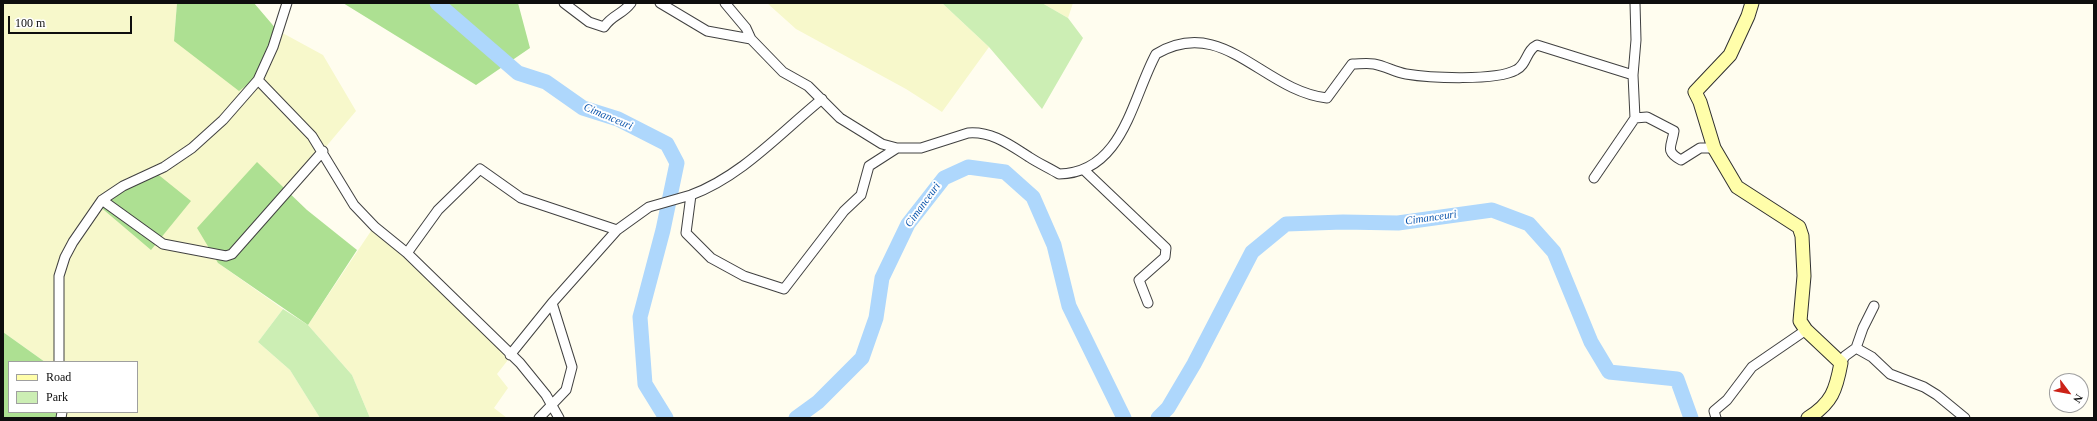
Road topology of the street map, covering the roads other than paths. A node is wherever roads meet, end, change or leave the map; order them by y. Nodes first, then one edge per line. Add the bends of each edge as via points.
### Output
1 (287, 3) edge
2 (564, 3) edge
3 (631, 3) edge
4 (660, 3) edge
5 (725, 3) edge
6 (1635, 3) edge
7 (1752, 3) edge
8 (751, 39) junction
9 (1633, 75) junction
10 (258, 80) junction
11 (822, 99) junction
12 (1635, 118) junction
13 (896, 148) junction
14 (1714, 148) junction
15 (323, 151) junction
16 (1084, 170) junction
17 (1594, 178) dead end
18 (690, 195) dead end
19 (102, 200) junction
20 (617, 230) junction
21 (407, 253) junction
22 (552, 303) junction
23 (1148, 303) dead end
24 (1874, 306) dead end
25 (1806, 330) junction
26 (1856, 348) junction
27 (510, 355) junction
28 (59, 361) edge
29 (1841, 363) junction
30 (552, 403) junction
31 (539, 418) edge
32 (559, 418) edge
33 (1716, 418) edge
34 (1808, 418) edge
35 (1965, 418) edge

1 - 10 street via 273,47
2 - 3 street via 589,22 604,27 611,17 624,12
4 - 8 street via 707,31
5 - 8 street via 746,28
6 - 9 street via 1636,40
7 - 14 street via 1730,55 1695,92
8 - 11 street via 783,72 808,86
9 - 12 street
9 - 16 street via 1537,45 1517,70 1477,77 1422,76 1405,74 1374,64 1352,64 1327,98 1311,96 1284,85 1222,48 1202,42 1192,43 1164,49 1156,54 1120,136 1101,158
10 - 15 street via 312,136
10 - 19 street via 223,120 192,148 164,167 123,186
11 - 13 street via 840,118 864,134
11 - 13 street via 765,149 709,188 691,195 686,234 711,258 744,276 784,289 844,211 861,195 869,166
12 - 14 street via 1647,117 1674,131 1669,147 1673,155 1682,160 1700,148
12 - 17 street
13 - 16 street via 921,148 968,132 976,132 994,136 1059,174
14 - 25 street via 1736,187 1799,227 1802,236 1804,276 1800,321
15 - 19 street via 232,254 226,256 163,244
15 - 21 street via 354,205
16 - 23 street via 1166,248 1165,256 1139,280
18 - 20 street via 649,207
19 - 28 street via 65,257 60,276
20 - 21 street via 521,198 480,169 438,210
20 - 22 street
21 - 27 street
22 - 27 street
22 - 30 street via 572,367 566,390
24 - 26 street
25 - 29 street
25 - 33 street via 1752,367 1727,400 1714,411
26 - 29 street via 1845,356
26 - 35 street via 1872,357 1890,374 1924,387 1937,395
27 - 30 street via 520,363
29 - 34 street via 1836,390 1819,412
30 - 31 street
30 - 32 street

